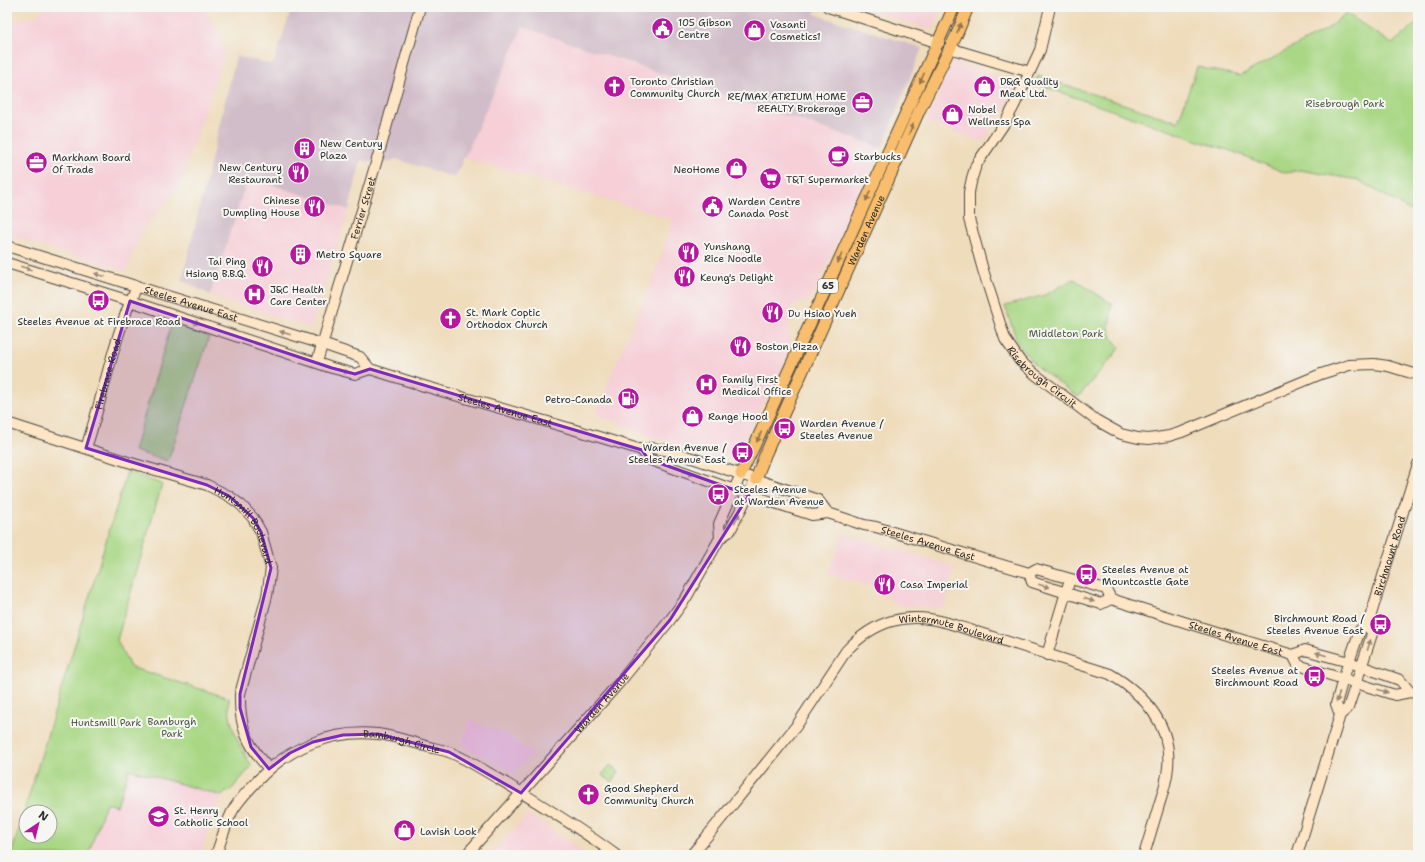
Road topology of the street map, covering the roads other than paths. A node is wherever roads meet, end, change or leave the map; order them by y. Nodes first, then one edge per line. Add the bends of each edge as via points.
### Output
1 (420, 7) edge
2 (828, 7) edge
3 (954, 7) edge
4 (968, 7) edge
5 (1050, 7) edge
6 (944, 45) junction
7 (1030, 72) junction
8 (887, 154) junction
9 (895, 165) junction
10 (7, 246) edge
11 (7, 263) edge
12 (137, 286) junction
13 (130, 301) junction
14 (322, 344) junction
15 (317, 362) junction
16 (370, 369) junction
17 (1418, 375) edge
18 (7, 423) edge
19 (86, 448) junction
20 (642, 450) junction
21 (1418, 464) edge
22 (741, 474) junction
23 (756, 480) junction
24 (734, 490) junction
25 (749, 495) junction
26 (828, 513) junction
27 (720, 538) junction
28 (1029, 573) junction
29 (1070, 578) junction
30 (1066, 592) junction
31 (1111, 598) junction
32 (1368, 624) junction
33 (1048, 655) junction
34 (1293, 655) junction
35 (1349, 662) junction
36 (1362, 667) junction
37 (1343, 678) junction
38 (1356, 683) junction
39 (1414, 693) edge
40 (1340, 715) junction
41 (269, 769) junction
42 (521, 793) junction
43 (216, 855) edge
44 (466, 855) edge
45 (616, 855) edge
46 (691, 855) edge
47 (1144, 855) edge
48 (1297, 855) edge

1 - 14 main road, Ferrier Street
2 - 6 main road
3 - 6 main road, Warden Avenue / 65
6 -> 4 main road, Warden Avenue / 65 via 956,36
5 - 7 main road, Risebrough Circuit via 1040,50
6 - 7 main road
6 -> 8 main road, Warden Avenue / 65
9 -> 6 main road, Warden Avenue / 65
7 - 17 main road, Risebrough Circuit via 1009,116 976,165 968,205 973,237 1005,339 1020,361 1036,375 1108,428 1122,434 1149,439 1182,432 1321,374 1349,365 1388,366
8 - 9 main road
8 -> 22 main road, Warden Avenue / 65
9 - 23 main road, Warden Avenue / 65
12 -> 10 main road, Steeles Avenue East
11 -> 13 main road, Steeles Avenue East
12 - 13 main road, Firebrace Road
14 -> 12 main road, Steeles Avenue East
13 -> 15 main road, Steeles Avenue East
13 - 19 main road, Firebrace Road via 109,364
14 - 15 main road, Ferrier Street
14 - 16 main road, Steeles Avenue East via 360,357
15 -> 16 main road, Steeles Avenue East via 355,374
16 - 20 main road, Steeles Avenue East
18 - 19 main road, Huntsmill Boulevard
19 - 41 main road, Huntsmill Boulevard via 207,485 241,505 261,532 271,568 267,596 240,694 240,708 242,723 251,747
20 - 22 main road, Steeles Avenue East via 652,448 671,451
20 -> 24 main road, Steeles Avenue East via 648,459
21 - 32 main road, Birchmount Road
22 - 23 main road, Steeles Avenue East
22 - 24 main road, Warden Avenue
23 - 25 main road, Warden Avenue / 65
23 - 26 main road, Steeles Avenue East via 818,500
24 - 25 main road, Steeles Avenue East
24 - 27 main road, Warden Avenue via 719,524
25 - 26 main road, Steeles Avenue East via 812,515
27 -> 25 main road, Warden Avenue via 730,531
26 - 28 main road, Steeles Avenue East
27 - 42 main road, Warden Avenue via 686,598 650,646
28 - 29 main road, Steeles Avenue East via 1036,569
28 -> 30 main road, Steeles Avenue East via 1032,582
29 - 30 main road
29 - 31 main road, Steeles Avenue East via 1106,589
30 -> 31 main road, Steeles Avenue East via 1101,604
30 - 33 main road
31 - 34 main road, Steeles Avenue East
32 - 35 main road, Birchmount Road via 1360,630
36 -> 32 main road, Birchmount Road via 1372,634
33 - 46 main road, Wintermute Boulevard via 926,618 899,619 886,622 869,631 846,651 797,725
33 - 47 main road, Wintermute Boulevard via 1110,674 1122,681 1138,694 1160,722 1167,746 1166,784
35 -> 34 main road, Steeles Avenue East via 1305,650
34 - 37 main road, Steeles Avenue East via 1298,665
35 - 36 main road, Steeles Avenue East
35 - 37 main road, Birchmount Road
36 - 38 main road, Birchmount Road
36 - 39 main road, Steeles Avenue East via 1400,680
37 - 38 main road, Steeles Avenue East
37 -> 40 main road, Birchmount Road via 1336,704
38 -> 39 main road, Steeles Avenue East via 1395,695
38 - 40 main road, Birchmount Road via 1348,708
40 - 48 main road, Birchmount Road
41 - 42 main road, Bamburgh Circle via 290,753 313,742 343,735 378,734 449,752
41 - 43 main road, Bamburgh Circle via 244,795 233,811
42 - 44 main road, Warden Avenue
42 - 45 main road, Bamburgh Circle

